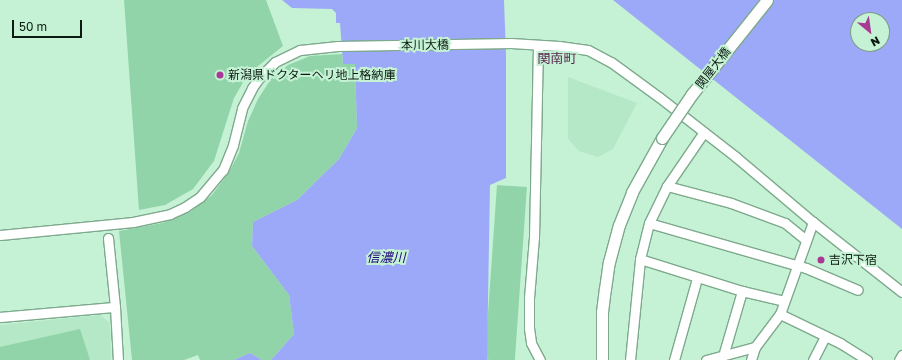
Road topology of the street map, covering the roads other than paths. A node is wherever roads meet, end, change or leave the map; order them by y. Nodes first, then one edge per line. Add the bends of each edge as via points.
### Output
1 (766, 0) edge
2 (538, 46) junction
3 (704, 132) junction
4 (667, 186) junction
5 (813, 222) junction
6 (649, 223) junction
7 (0, 235) edge
8 (108, 238) dead end
9 (806, 240) junction
10 (640, 259) junction
11 (797, 266) junction
12 (697, 278) junction
13 (858, 290) dead end
14 (742, 291) junction
15 (902, 292) edge
16 (784, 301) junction
17 (116, 307) junction
18 (780, 314) junction
19 (0, 317) edge
20 (825, 336) junction
21 (756, 347) junction
22 (902, 355) edge
23 (723, 356) junction
24 (118, 360) edge
25 (540, 360) edge
26 (602, 360) edge
27 (630, 360) edge
28 (674, 360) edge
29 (706, 360) edge
30 (751, 360) edge
31 (813, 360) edge
32 (867, 360) edge
33 (899, 360) edge

1 - 26 main road, 関屋大橋, bridge via 692,94 662,138 632,192 619,225 609,262 602,312
2 - 3 street, 本川大橋 via 559,46 594,53 611,62
2 - 7 street, 本川大橋 via 511,43 338,46 300,50 275,62 266,70 247,98 223,170 200,197 185,207 170,214 133,222
2 - 25 street via 534,237 529,328 532,343
3 - 4 street
3 - 5 street, 本川大橋
4 - 6 street
4 - 9 street via 785,223
5 - 9 street
5 - 15 street, 本川大橋
6 - 10 street
6 - 11 street
8 - 17 street
9 - 11 street
10 - 12 street
10 - 27 street
11 - 13 street
11 - 16 street
12 - 14 street
12 - 28 street
14 - 16 street
14 - 23 street
16 - 18 street
17 - 19 street
17 - 24 street
18 - 20 street
18 - 21 street
20 - 31 street
20 - 32 street
21 - 23 street
21 - 30 street
22 - 33 street
23 - 29 street

